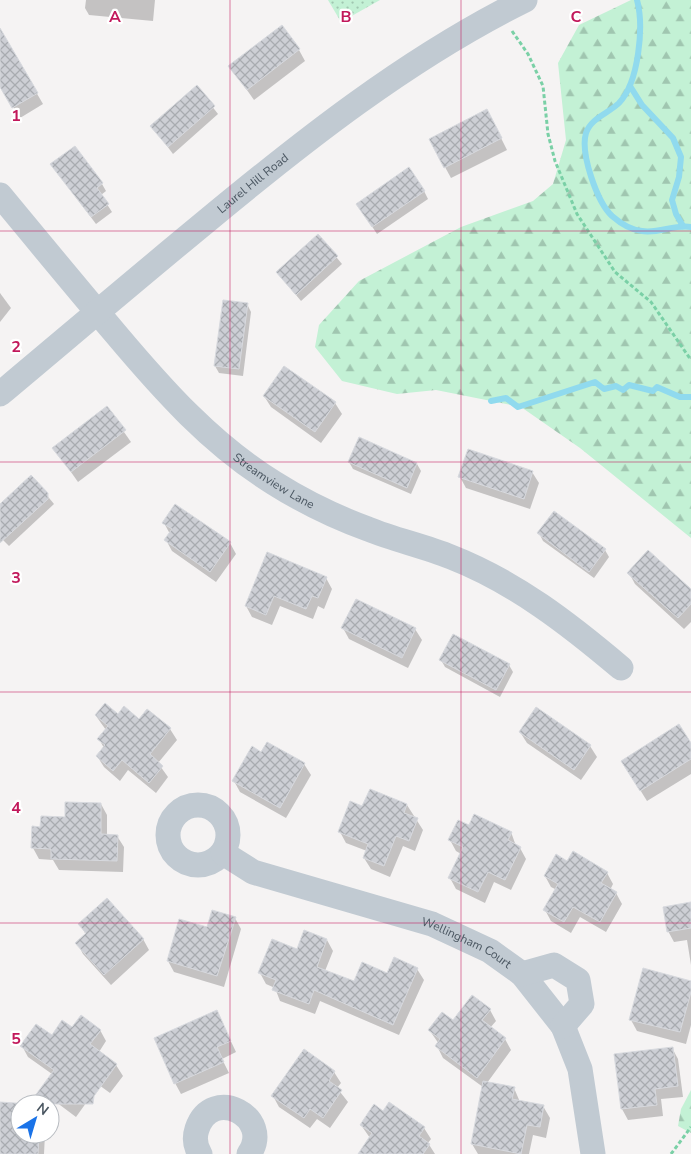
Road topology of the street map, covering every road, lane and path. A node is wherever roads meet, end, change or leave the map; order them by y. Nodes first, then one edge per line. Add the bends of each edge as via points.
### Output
1 (525, 0) edge
2 (499, 14) junction
3 (0, 195) edge
4 (97, 312) junction
5 (691, 360) edge
6 (0, 394) edge
7 (622, 668) dead end
8 (223, 853) dead end
9 (522, 974) junction
10 (563, 1026) junction
11 (691, 1127) edge
12 (259, 1151) edge
13 (200, 1154) edge
14 (593, 1154) edge
15 (671, 1154) edge

1 - 2 street, Laurel Hill Road
2 - 4 street, Laurel Hill Road via 422,60 317,132
2 - 5 path via 537,70 543,86 548,134 555,161 577,214 615,272 651,302
3 - 4 street, Streamview Lane
4 - 6 street, Laurel Hill Road
4 - 7 street, Streamview Lane via 162,389 201,429 274,483 324,511 480,570 519,591 574,628
8 - 9 street, Wellingham Court via 253,872 432,924 490,951
9 - 10 street, Wellingham Court
9 - 10 street via 554,965 578,980 582,1004
10 - 14 street, Wellingham Court via 580,1069
11 - 15 path
12 - 13 street via 254,1128 244,1113 228,1107 211,1109 200,1120 195,1134

